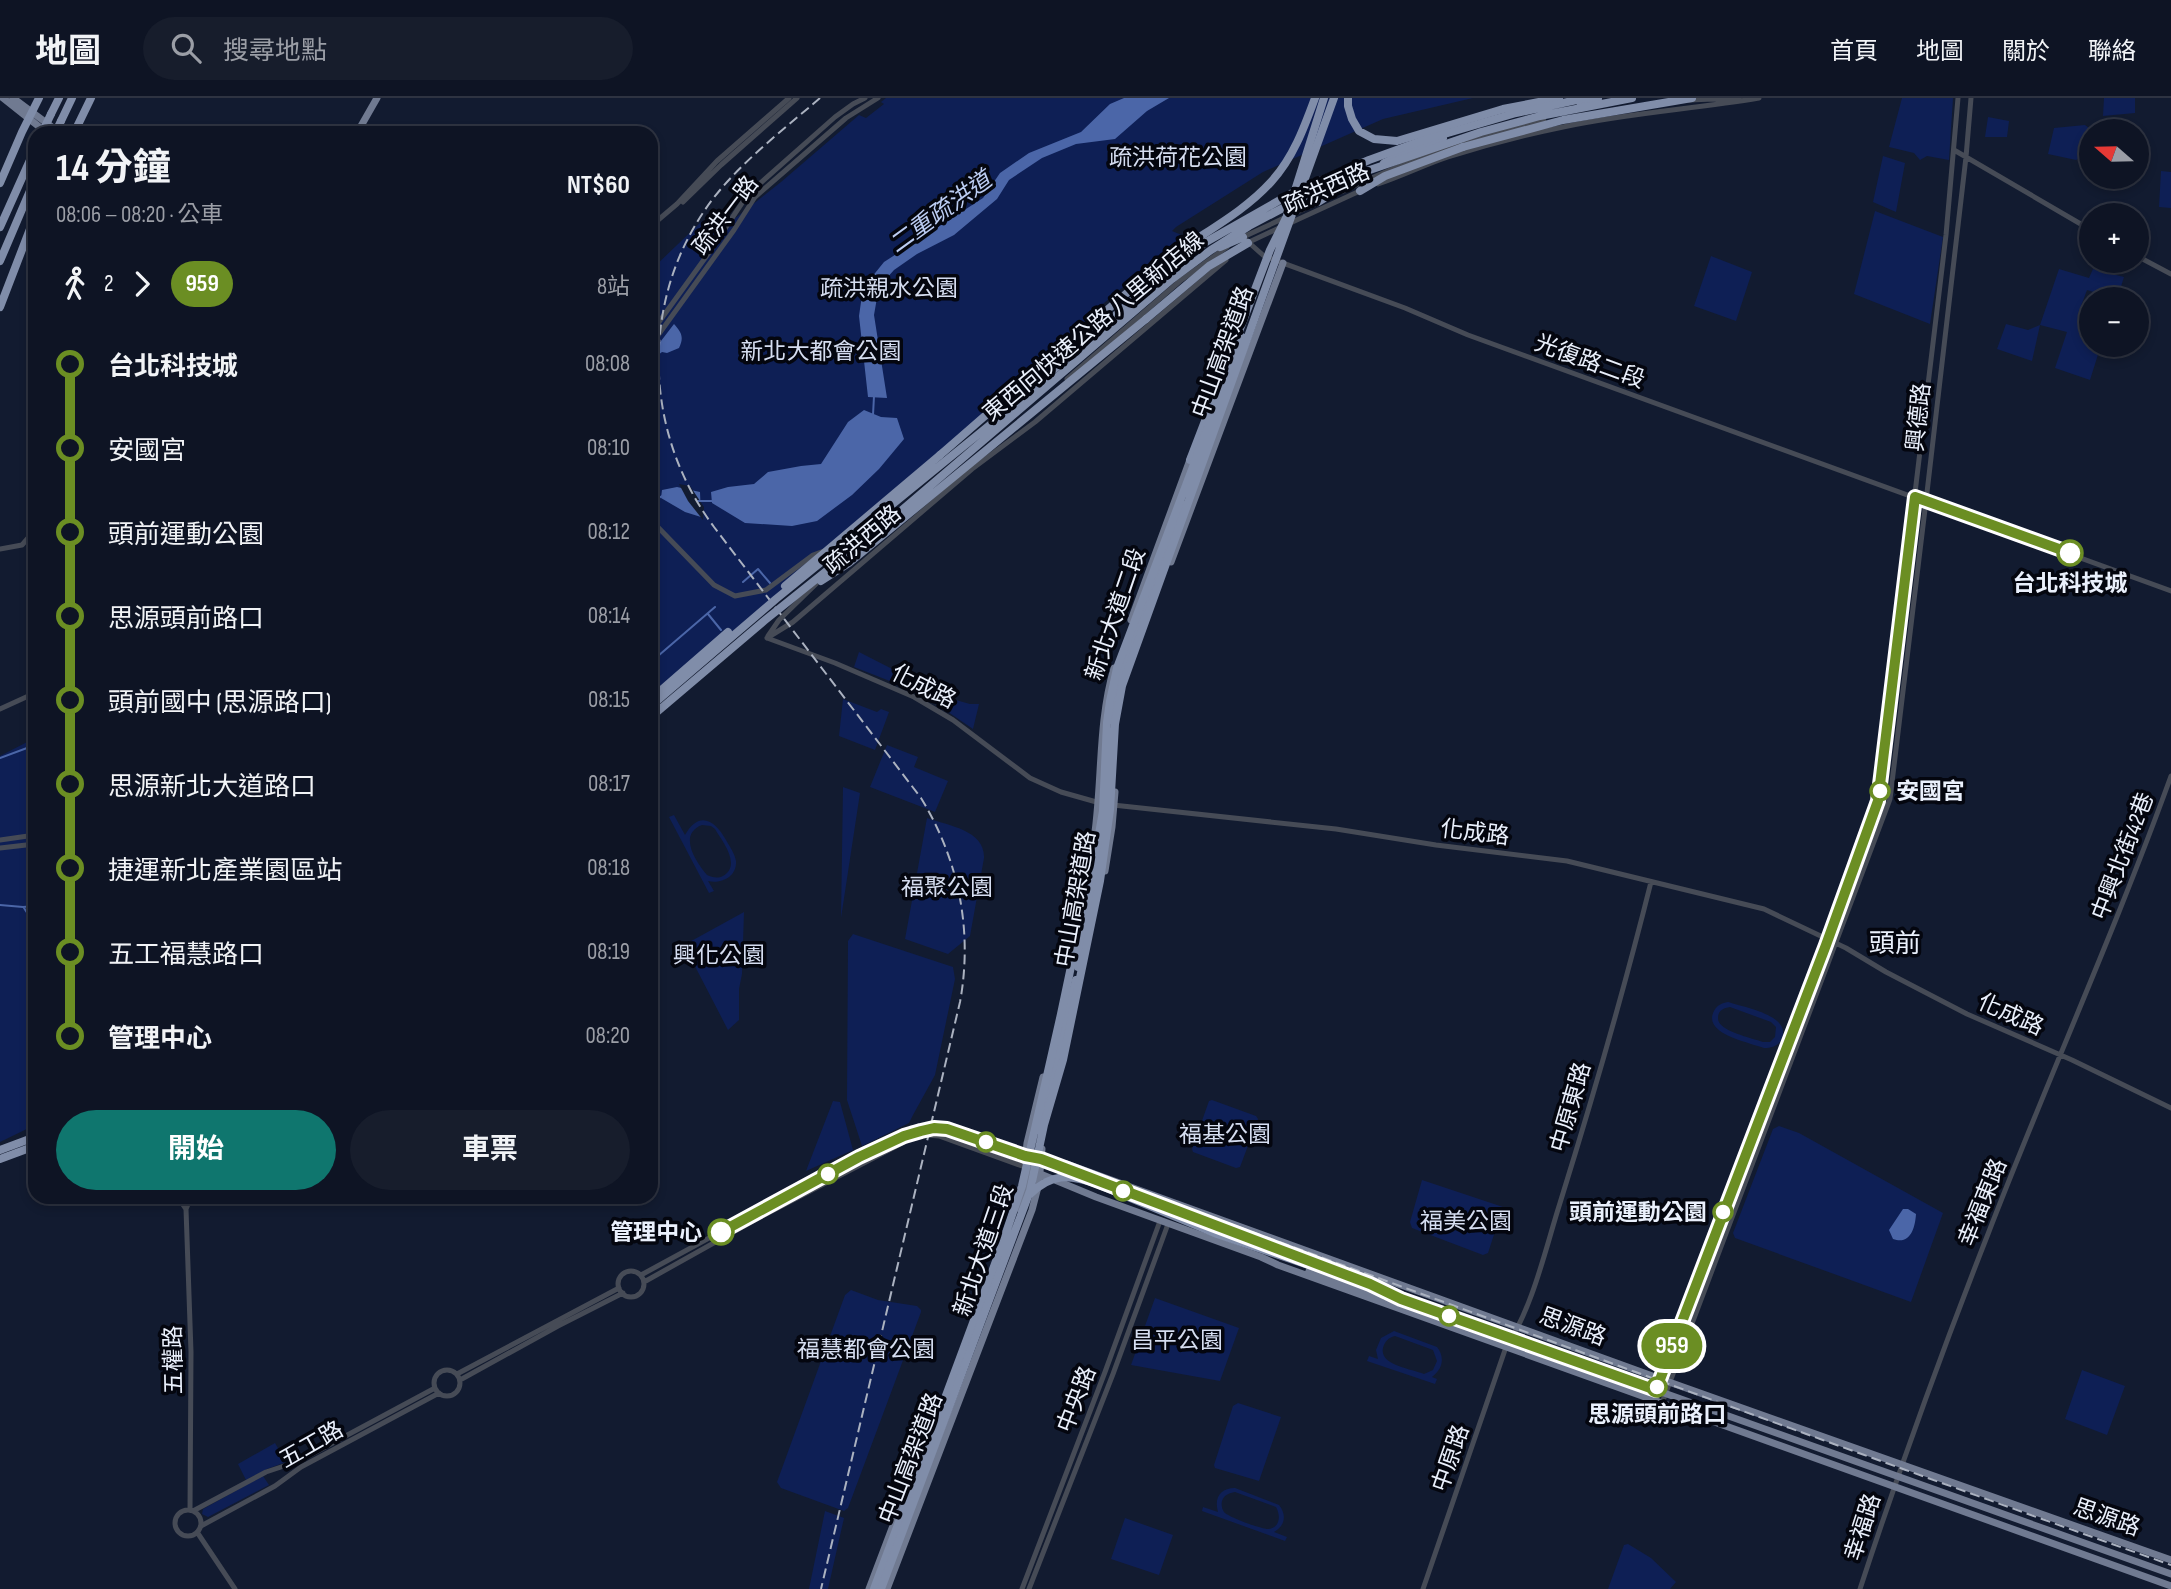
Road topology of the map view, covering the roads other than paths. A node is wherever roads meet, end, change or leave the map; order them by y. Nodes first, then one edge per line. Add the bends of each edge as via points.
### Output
1 (12, 98) edge
2 (40, 98) edge
3 (59, 98) edge
4 (72, 98) edge
5 (91, 98) edge
6 (377, 98) edge
7 (789, 98) edge
8 (797, 98) edge
9 (865, 98) edge
10 (878, 98) edge
11 (1315, 98) edge
12 (1324, 98) edge
13 (1334, 98) edge
14 (1348, 98) edge
15 (1559, 98) edge
16 (1586, 98) edge
17 (1598, 98) edge
18 (1632, 98) edge
19 (1692, 98) edge
20 (1752, 98) edge
21 (1759, 98) edge
22 (1958, 98) edge
23 (1971, 98) edge
24 (1, 99) edge
25 (36, 126) edge
26 (47, 126) edge
27 (48, 126) edge
28 (59, 126) edge
29 (77, 126) edge
30 (361, 126) edge
31 (1954, 150) junction
32 (1966, 157) junction
33 (28, 165) edge
34 (0, 183) edge
35 (1360, 191) junction
36 (28, 195) edge
37 (1318, 202) junction
38 (677, 205) junction
39 (1290, 215) junction
40 (658, 220) edge
41 (2079, 223) edge
42 (0, 227) edge
43 (28, 234) edge
44 (1245, 240) junction
45 (1264, 256) junction
46 (0, 261) edge
47 (2149, 262) edge
48 (1283, 263) junction
49 (2171, 274) edge
50 (0, 307) edge
51 (658, 322) edge
52 (658, 335) edge
53 (1219, 418) junction
54 (940, 454) junction
55 (1190, 460) junction
56 (979, 463) junction
57 (1205, 468) junction
58 (1915, 497) junction
59 (1927, 500) junction
60 (658, 527) edge
61 (28, 538) edge
62 (0, 549) edge
63 (2171, 590) edge
64 (786, 603) junction
65 (766, 638) junction
66 (658, 693) edge
67 (28, 696) edge
68 (658, 700) edge
69 (0, 709) edge
70 (658, 711) edge
71 (1115, 753) junction
72 (2170, 779) edge
73 (1114, 805) junction
74 (1101, 807) junction
75 (28, 836) edge
76 (0, 840) edge
77 (28, 845) edge
78 (0, 848) edge
79 (1651, 882) junction
80 (1828, 939) junction
81 (1835, 943) junction
82 (2107, 943) joint
83 (2060, 1055) junction
84 (2171, 1108) edge
85 (28, 1140) edge
86 (28, 1149) edge
87 (0, 1150) edge
88 (1028, 1156) junction
89 (0, 1159) edge
90 (1041, 1159) junction
91 (1027, 1169) junction
92 (1040, 1174) junction
93 (183, 1204) edge
94 (188, 1204) edge
95 (186, 1209) junction
96 (1164, 1222) junction
97 (999, 1253) junction
98 (1261, 1256) junction
99 (641, 1275) junction
100 (644, 1282) junction
101 (1412, 1288) junction
102 (621, 1290) junction
103 (1382, 1290) junction
104 (1401, 1299) junction
105 (1419, 1305) junction
106 (1519, 1327) junction
107 (1512, 1339) junction
108 (1506, 1347) junction
109 (458, 1377) junction
110 (1660, 1378) junction
111 (1669, 1382) junction
112 (437, 1390) junction
113 (1656, 1390) junction
114 (1665, 1393) junction
115 (1652, 1399) junction
116 (1661, 1402) junction
117 (1902, 1465) junction
118 (1898, 1476) junction
119 (1894, 1486) junction
120 (191, 1510) junction
121 (199, 1529) junction
122 (2171, 1560) edge
123 (2171, 1574) edge
124 (2171, 1586) edge
125 (235, 1589) edge
126 (876, 1589) edge
127 (887, 1589) edge
128 (1022, 1589) edge
129 (1029, 1589) edge
130 (1423, 1589) edge
131 (1860, 1589) edge

1 - 27 main road
2 - 34 highway, bridge
3 - 26 highway, bridge
4 - 28 highway, bridge
5 - 29 highway
6 - 30 main road
7 - 38 street via 717,161
8 - 38 street
9 - 51 street, 疏洪一路 via 835,117 748,194
10 - 52 street, 疏洪一路 via 846,118 755,197
11 - 54 highway via 1284,166 1258,195 1168,260
12 - 39 highway, bridge
13 - 39 highway, bridge
14 - 15 highway via 1359,131 1374,139 1397,141 1503,108
16 - 68 highway, 東西向快速公路 八里新店線, bridge via 1516,113 1369,160 1294,192 1206,242 1167,270 1002,415
17 - 37 highway, bridge via 1417,147
18 - 64 highway, 東西向快速公路 八里新店線, bridge via 1461,137 1317,190 1249,226 1172,279
19 - 35 highway, bridge via 1563,120 1463,147 1385,176
20 - 37 street, 疏洪西路 via 1660,101 1508,130 1428,154
21 - 35 street, 疏洪西路 via 1518,137
22 - 31 street, 興德路
23 - 32 street, 興德路
24 - 25 main road
31 - 32 street
31 - 58 street, 興德路
32 - 41 street
32 - 59 street, 興德路
33 - 42 highway
35 - 44 street, 疏洪西路
36 - 46 highway
37 - 44 street, 疏洪西路
38 - 40 street
39 - 53 highway, 中山高架道路, bridge
39 - 55 highway, bridge via 1270,250
39 - 57 highway, bridge via 1281,258
39 - 74 highway, 中山高架道路, bridge via 1118,667 1107,722
43 - 50 highway
44 - 45 street, 光復路二段
44 - 54 highway, bridge via 1181,267 1021,400
44 - 56 street, 疏洪西路 via 1035,422
44 - 56 street, 疏洪西路 via 1208,259 1180,281 1053,391
44 - 64 highway, bridge via 849,563
45 - 48 street, 光復路二段
45 - 55 main road, 新北大道二段
47 - 49 street
48 - 57 main road, 新北大道二段
48 - 58 street, 光復路二段
53 - 71 highway, bridge via 1117,689 1112,728
53 - 126 highway, 中山高架道路, bridge via 1119,698 1100,881 1030,1191
54 - 66 highway, bridge
55 - 74 main road, 新北大道二段 via 1109,684
56 - 65 street, 疏洪西路 via 793,622
57 - 71 main road, 新北大道二段 via 1123,693
58 - 59 street, 光復路二段
58 - 80 street, 興德路 via 1878,801
59 - 63 street, 光復路二段
59 - 81 street, 興德路 via 1890,799
60 - 65 street via 715,586 734,596 766,590 813,555 828,553 834,566
61 - 62 street via 22,545
64 - 70 highway, 東西向快速公路 八里新店線, bridge
65 - 74 street, 化成路 via 914,697 1030,778
67 - 69 street
71 - 73 main road, 新北大道二段
72 - 82 street, 中興北街42巷
73 - 74 street, 化成路
73 - 79 street, 化成路 via 1567,861
73 - 90 main road, 新北大道二段 via 1082,983
74 - 88 main road, 新北大道二段
74 - 88 highway, bridge via 1093,890 1077,976
74 - 97 highway, 中山高架道路, bridge via 1022,1185
75 - 76 street
77 - 78 street
79 - 80 street, 化成路 via 1764,909
79 - 106 street, 中原東路 via 1577,1147
80 - 81 street, 化成路
80 - 110 street, 興德路
81 - 83 street, 化成路 via 1970,1016
81 - 111 street, 興德路
82 - 83 street, 幸福東路
83 - 84 street, 化成路
83 - 117 street, 幸福東路
85 - 87 highway
86 - 89 highway
88 - 90 main road, 思源路
88 - 91 highway
88 - 99 street via 941,1128 904,1136
90 - 91 main road, 新北大道三段
90 - 92 main road, 新北大道三段
90 - 101 main road, 思源路 via 1067,1164
90 - 103 main road, 思源路
91 - 92 main road, 思源路
91 - 100 street via 945,1137 910,1139
91 - 126 main road, 新北大道三段 via 1022,1202
92 - 96 main road, 思源路
92 - 127 main road, 新北大道三段 via 1032,1210
93 - 95 street
94 - 95 street, 五權路
95 - 120 street, 五權路
96 - 98 main road, 思源路
96 - 128 street, 中央路
96 - 129 street, 中央路 via 1114,1374
97 - 103 highway, bridge via 1027,1198 1047,1181 1070,1176 1228,1238
97 - 126 highway, 中山高架道路
98 - 104 main road, 思源路
98 - 108 main road, 思源路
99 - 100 street
99 - 102 street via 624,1273 619,1280
100 - 102 street via 635,1296
101 - 105 main road
101 - 106 main road, 思源路
102 - 109 street
103 - 104 main road, 思源路
104 - 105 main road, 思源路
105 - 107 main road, 思源路
106 - 107 street, 中原東路
106 - 110 main road, 思源路
107 - 108 street, 中原路
107 - 113 main road, 思源路
108 - 115 main road, 思源路
108 - 130 street, 中原路
109 - 112 street via 454,1394 445,1396
109 - 112 street via 451,1371 441,1372 435,1379
110 - 111 main road, 思源路
110 - 113 street, 興德路
111 - 114 street, 興德路
111 - 117 main road, 思源路
112 - 120 street, 五工路
112 - 121 street, 五工路
113 - 114 main road, 思源路
113 - 115 street, 興德路
114 - 116 street, 興德路
114 - 118 main road, 思源路
115 - 116 main road, 思源路
116 - 119 main road, 思源路
117 - 118 street, 幸福東路
117 - 122 main road, 思源路
118 - 119 street, 幸福路
118 - 123 main road, 思源路
119 - 124 main road, 思源路
119 - 131 street, 幸福路
120 - 121 street via 201,1519
120 - 121 street via 180,1513 176,1526 184,1535
121 - 125 street

